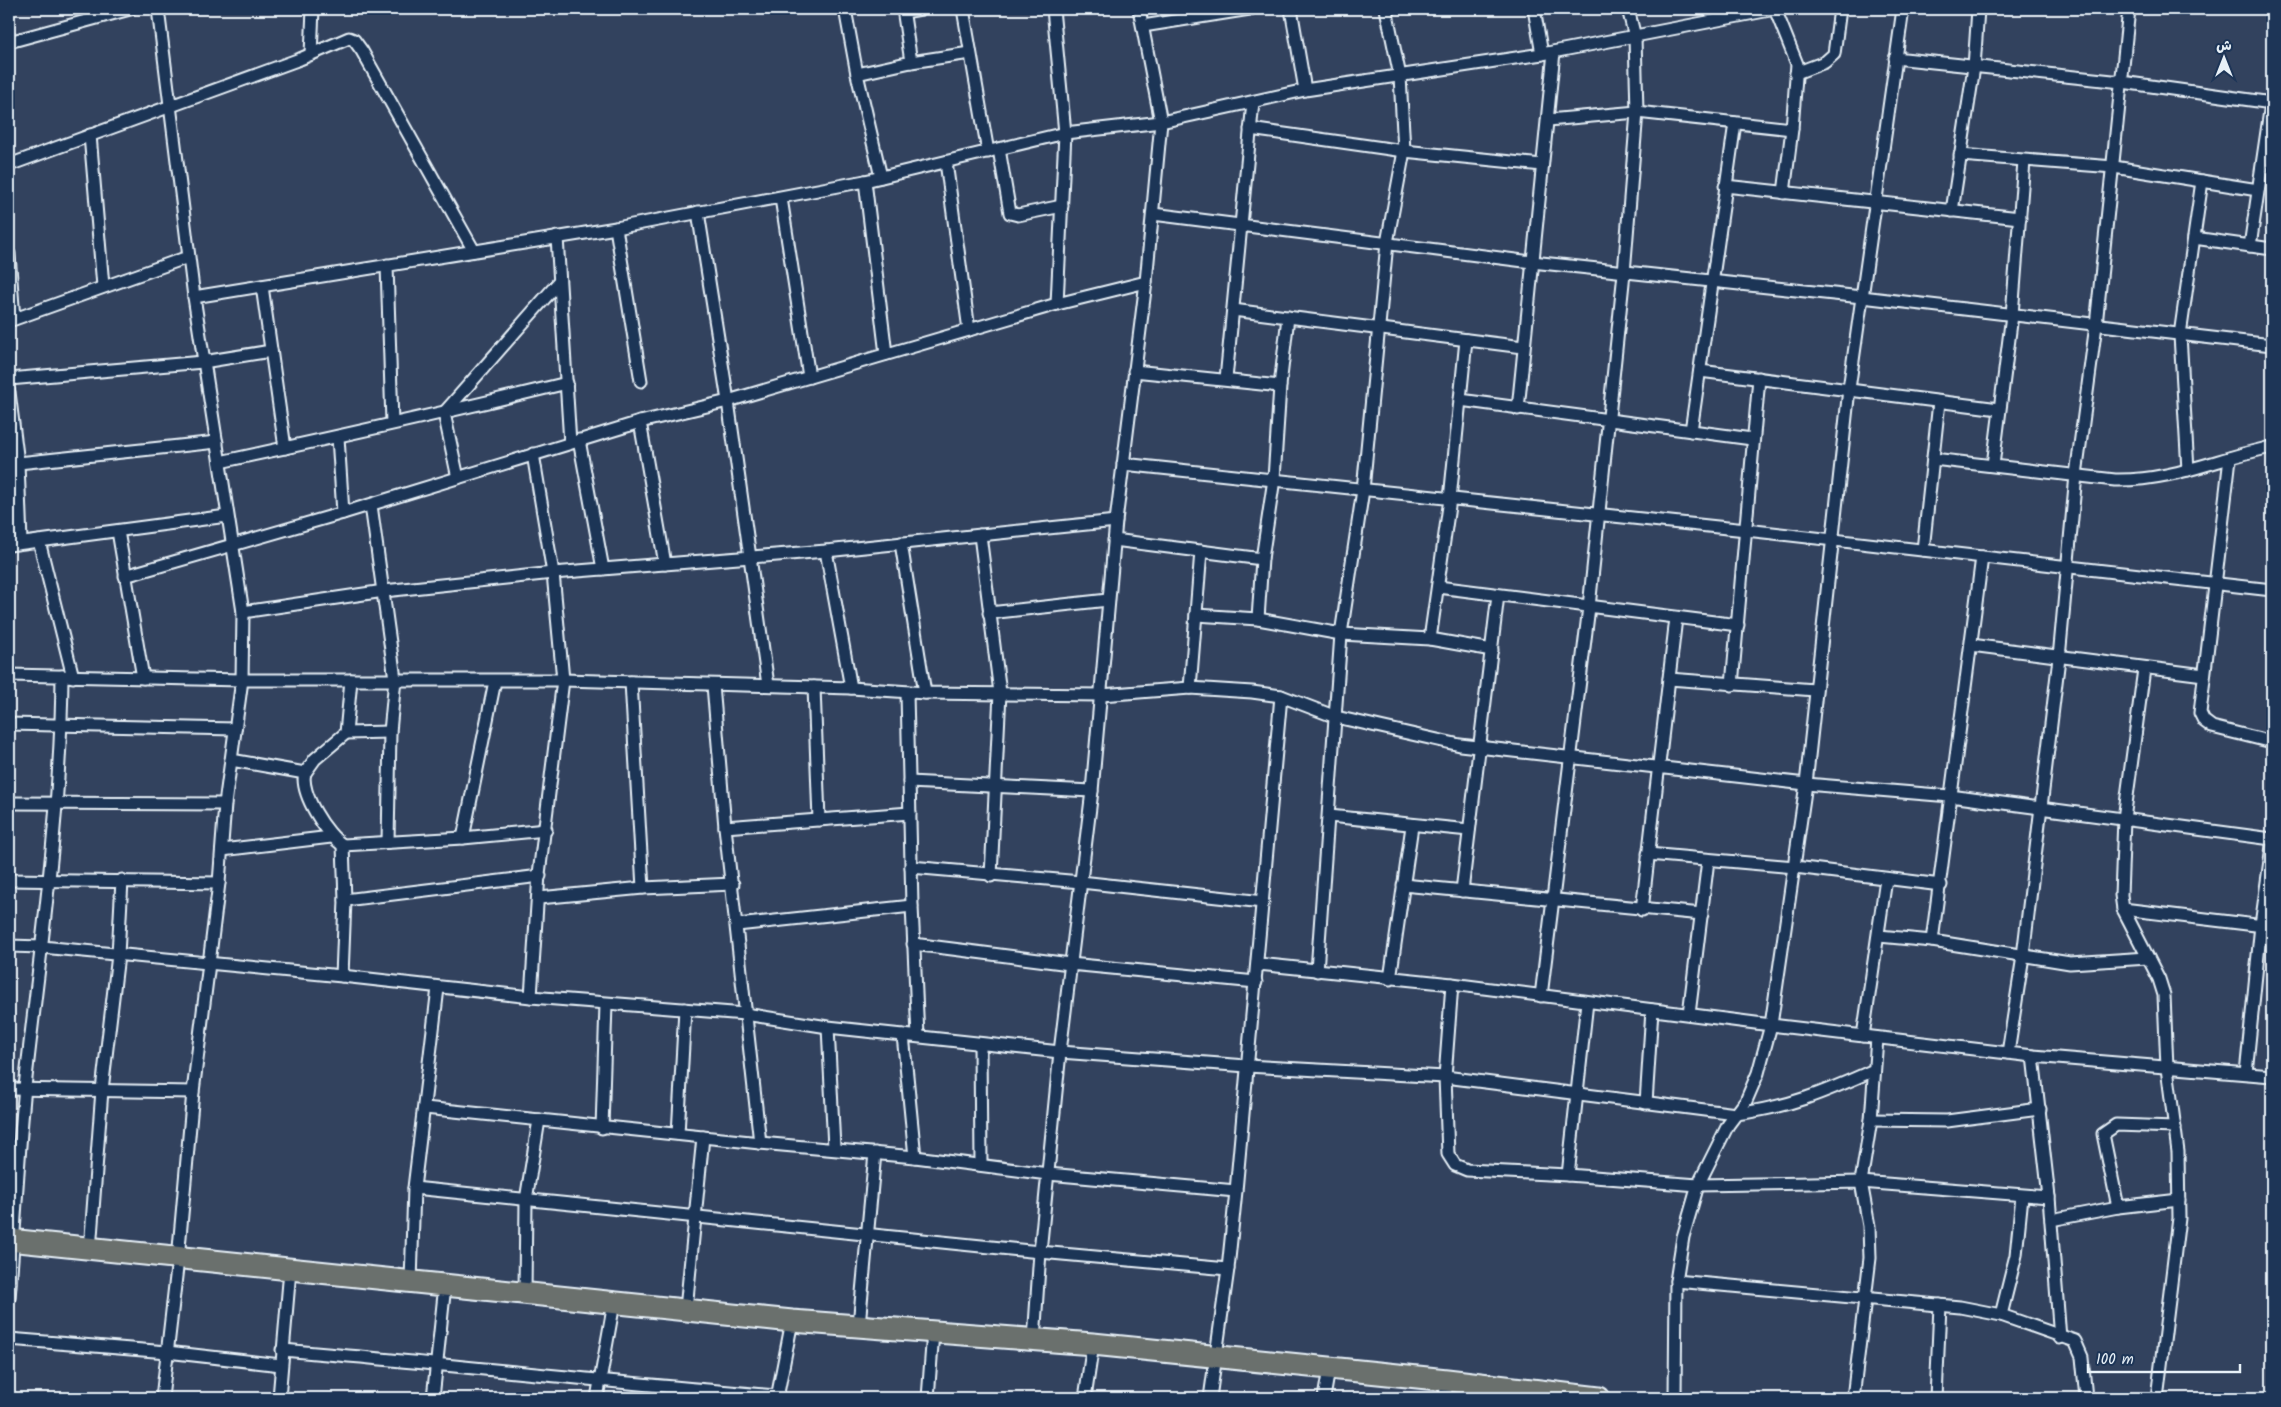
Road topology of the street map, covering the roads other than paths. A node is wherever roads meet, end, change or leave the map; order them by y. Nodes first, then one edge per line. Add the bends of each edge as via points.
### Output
1 (130, 9) edge
2 (158, 9) edge
3 (313, 9) edge
4 (845, 9) edge
5 (921, 9) edge
6 (963, 9) edge
7 (1053, 9) edge
8 (1139, 9) edge
9 (1250, 9) edge
10 (1290, 9) edge
11 (1386, 9) edge
12 (1534, 9) edge
13 (1628, 9) edge
14 (1840, 9) edge
15 (1903, 9) edge
16 (1978, 9) edge
17 (2129, 9) edge
18 (903, 10) edge
19 (1203, 12) edge
20 (1143, 26) junction
21 (1635, 37) junction
22 (9, 42) edge
23 (1554, 52) junction
24 (970, 53) junction
25 (310, 54) junction
26 (1542, 54) junction
27 (1895, 58) junction
28 (911, 62) junction
29 (1974, 67) junction
30 (1796, 73) junction
31 (857, 74) junction
32 (1400, 76) junction
33 (2122, 82) junction
34 (1305, 90) junction
35 (2272, 97) edge
36 (1253, 102) junction
37 (2272, 102) edge
38 (170, 107) junction
39 (1637, 112) junction
40 (1548, 120) junction
41 (1162, 122) junction
42 (1735, 123) junction
43 (1250, 129) junction
44 (1792, 129) junction
45 (1065, 134) junction
46 (90, 135) junction
47 (994, 150) junction
48 (1404, 151) junction
49 (1960, 155) junction
50 (2024, 161) junction
51 (946, 162) junction
52 (9, 165) edge
53 (1542, 165) junction
54 (2114, 167) junction
55 (881, 177) junction
56 (865, 181) junction
57 (2202, 181) junction
58 (1725, 186) junction
59 (2258, 190) junction
60 (1784, 193) junction
61 (781, 198) junction
62 (1876, 204) junction
63 (1062, 206) junction
64 (1952, 211) junction
65 (698, 212) junction
66 (1153, 214) junction
67 (2020, 218) junction
68 (1240, 224) junction
69 (616, 228) junction
70 (557, 237) junction
71 (2194, 238) junction
72 (1387, 243) junction
73 (2250, 246) junction
74 (2272, 249) edge
75 (474, 250) junction
76 (9, 254) edge
77 (188, 257) junction
78 (1532, 262) junction
79 (387, 265) junction
80 (1624, 273) junction
81 (1713, 281) junction
82 (559, 282) junction
83 (1146, 282) junction
84 (104, 286) junction
85 (262, 286) junction
86 (1862, 296) junction
87 (194, 297) junction
88 (1057, 304) junction
89 (1233, 310) junction
90 (2012, 315) junction
91 (1288, 317) junction
92 (11, 320) edge
93 (2096, 325) junction
94 (1379, 327) junction
95 (969, 330) junction
96 (2180, 335) junction
97 (1466, 340) junction
98 (2272, 345) edge
99 (1523, 347) junction
100 (271, 351) junction
101 (886, 354) junction
102 (203, 362) junction
103 (1134, 371) junction
104 (1700, 371) junction
105 (809, 377) junction
106 (1759, 378) junction
107 (9, 379) edge
108 (1226, 380) junction
109 (641, 381) dead end
110 (567, 383) junction
111 (1280, 386) junction
112 (1849, 389) junction
113 (9, 392) edge
114 (1460, 400) junction
115 (728, 401) junction
116 (1939, 402) junction
117 (1518, 409) junction
118 (1999, 409) junction
119 (444, 413) junction
120 (1609, 421) junction
121 (640, 422) junction
122 (392, 423) junction
123 (1691, 431) junction
124 (338, 437) junction
125 (1752, 439) junction
126 (217, 442) junction
127 (575, 442) junction
128 (2272, 447) edge
129 (285, 448) junction
130 (533, 454) junction
131 (2230, 458) junction
132 (1933, 459) junction
133 (220, 462) junction
134 (13, 463) edge
135 (1123, 464) junction
136 (1993, 465) junction
137 (2188, 470) junction
138 (2076, 476) junction
139 (458, 478) junction
140 (1274, 479) junction
141 (1363, 490) junction
142 (1450, 499) junction
143 (371, 505) junction
144 (343, 513) junction
145 (1597, 514) junction
146 (227, 516) junction
147 (1116, 521) junction
148 (118, 530) junction
149 (1746, 530) junction
150 (980, 535) junction
151 (39, 540) junction
152 (1114, 540) junction
153 (1833, 540) junction
154 (21, 542) junction
155 (901, 543) junction
156 (9, 544) edge
157 (231, 545) junction
158 (1923, 550) junction
159 (826, 551) junction
160 (1201, 552) junction
161 (750, 556) junction
162 (1982, 557) junction
163 (1262, 559) junction
164 (665, 564) junction
165 (2068, 567) junction
166 (603, 569) junction
167 (553, 574) junction
168 (125, 576) junction
169 (2214, 584) junction
170 (1438, 588) junction
171 (2272, 590) edge
172 (384, 591) junction
173 (1498, 595) junction
174 (1108, 600) junction
175 (1589, 607) junction
176 (243, 612) junction
177 (989, 613) junction
178 (1196, 615) junction
179 (1676, 618) junction
180 (1258, 619) junction
181 (1738, 625) junction
182 (1342, 634) junction
183 (1430, 639) junction
184 (1971, 645) junction
185 (1492, 650) junction
186 (2059, 658) junction
187 (2144, 669) junction
188 (9, 673) edge
189 (2204, 675) junction
190 (68, 677) junction
191 (143, 678) junction
192 (395, 678) junction
193 (1669, 679) junction
194 (242, 680) junction
195 (351, 680) junction
196 (563, 680) junction
197 (495, 681) junction
198 (631, 682) junction
199 (713, 685) junction
200 (768, 685) junction
201 (1732, 685) junction
202 (814, 687) junction
203 (851, 688) junction
204 (1190, 688) junction
205 (1815, 690) junction
206 (907, 693) junction
207 (925, 693) junction
208 (1000, 693) junction
209 (1101, 695) junction
210 (1281, 696) junction
211 (1336, 717) junction
212 (9, 724) edge
213 (62, 724) junction
214 (235, 729) junction
215 (390, 732) junction
216 (346, 734) junction
217 (2272, 742) edge
218 (1481, 747) junction
219 (1571, 756) junction
220 (231, 760) junction
221 (1657, 767) junction
222 (305, 773) junction
223 (909, 782) junction
224 (1806, 784) junction
225 (996, 785) junction
226 (1092, 791) junction
227 (1950, 796) junction
228 (9, 803) edge
229 (55, 803) junction
230 (225, 804) junction
231 (2041, 808) junction
232 (910, 813) junction
233 (1329, 816) junction
234 (2124, 819) junction
235 (818, 820) junction
236 (1412, 826) junction
237 (725, 827) junction
238 (546, 830) junction
239 (1468, 830) junction
240 (331, 837) junction
241 (463, 838) junction
242 (2272, 839) edge
243 (388, 842) junction
244 (343, 845) junction
245 (2272, 846) edge
246 (222, 850) junction
247 (1648, 854) junction
248 (1708, 860) junction
249 (911, 867) junction
250 (1795, 868) junction
251 (540, 876) junction
252 (991, 876) junction
253 (1886, 879) junction
254 (9, 880) edge
255 (122, 880) junction
256 (49, 881) junction
257 (219, 882) junction
258 (1081, 882) junction
259 (733, 884) junction
260 (1403, 885) junction
261 (1941, 885) junction
262 (643, 888) junction
263 (1462, 891) junction
264 (539, 898) junction
265 (345, 900) junction
266 (1551, 900) junction
267 (1263, 902) junction
268 (912, 906) junction
269 (2123, 909) junction
270 (1642, 910) junction
271 (1702, 914) junction
272 (737, 925) junction
273 (2267, 926) edge
274 (1879, 936) junction
275 (1932, 941) junction
276 (913, 944) junction
277 (9, 946) edge
278 (42, 946) junction
279 (118, 955) junction
280 (2023, 956) junction
281 (2148, 958) junction
282 (210, 964) junction
283 (1070, 964) junction
284 (1258, 964) junction
285 (1317, 971) junction
286 (342, 976) junction
287 (1390, 979) junction
288 (1256, 982) junction
289 (1452, 984) junction
290 (438, 988) junction
291 (1541, 996) junction
292 (531, 997) junction
293 (1587, 1002) junction
294 (606, 1004) junction
295 (685, 1009) junction
296 (1652, 1010) junction
297 (745, 1014) junction
298 (1689, 1014) junction
299 (1771, 1026) junction
300 (828, 1027) junction
301 (904, 1035) junction
302 (918, 1036) junction
303 (1863, 1036) junction
304 (1877, 1038) junction
305 (980, 1044) junction
306 (1060, 1052) junction
307 (2008, 1053) junction
308 (2033, 1056) junction
309 (1247, 1066) junction
310 (2167, 1068) junction
311 (1874, 1070) junction
312 (2246, 1074) junction
313 (2272, 1076) edge
314 (1445, 1077) junction
315 (9, 1089) edge
316 (25, 1089) junction
317 (102, 1090) junction
318 (193, 1092) junction
319 (1578, 1095) junction
320 (1646, 1103) junction
321 (425, 1108) junction
322 (2040, 1109) junction
323 (1736, 1114) junction
324 (539, 1120) junction
325 (1871, 1120) junction
326 (2175, 1126) junction
327 (602, 1128) junction
328 (678, 1134) junction
329 (702, 1137) junction
330 (760, 1143) junction
331 (834, 1148) junction
332 (875, 1153) junction
333 (915, 1157) junction
334 (980, 1165) junction
335 (1048, 1174) junction
336 (1568, 1174) junction
337 (1861, 1182) junction
338 (1698, 1185) junction
339 (414, 1188) junction
340 (1236, 1191) junction
341 (2022, 1196) junction
342 (2049, 1197) junction
343 (526, 1200) junction
344 (2179, 1200) junction
345 (2118, 1207) junction
346 (695, 1215) junction
347 (2051, 1220) junction
348 (868, 1235) junction
349 (11, 1241) edge
350 (90, 1250) junction
351 (1040, 1252) junction
352 (178, 1259) junction
353 (1228, 1269) junction
354 (290, 1270) junction
355 (1676, 1281) junction
356 (411, 1282) junction
357 (445, 1285) junction
358 (525, 1293) junction
359 (9, 1298) edge
360 (1865, 1299) junction
361 (614, 1303) junction
362 (1940, 1305) junction
363 (686, 1309) junction
364 (2000, 1315) junction
365 (792, 1321) junction
366 (859, 1325) junction
367 (933, 1332) junction
368 (2060, 1338) junction
369 (9, 1339) edge
370 (1034, 1340) junction
371 (1093, 1344) junction
372 (282, 1350) junction
373 (167, 1352) junction
374 (1217, 1357) junction
375 (437, 1363) junction
376 (281, 1365) junction
377 (1329, 1369) junction
378 (600, 1382) junction
379 (1446, 1389) edge
380 (778, 1397) edge
381 (162, 1398) edge
382 (279, 1398) edge
383 (433, 1398) edge
384 (597, 1398) edge
385 (928, 1398) edge
386 (1085, 1398) edge
387 (1210, 1398) edge
388 (1324, 1398) edge
389 (1598, 1398) edge
390 (1675, 1398) edge
391 (1853, 1398) edge
392 (1936, 1398) edge
393 (2086, 1398) edge
394 (2157, 1398) edge

1 - 22 street
2 - 38 street
3 - 25 street
4 - 31 street
5 - 18 street
6 - 24 street
7 - 45 street
8 - 20 street
9 - 19 street
10 - 34 street
11 - 32 street
12 - 26 street
13 - 21 street
14 - 30 street via 1834,54 1825,62
15 - 27 street
16 - 29 street
17 - 33 street
18 - 28 street
19 - 20 street
20 - 41 street
21 - 23 street
21 - 30 street via 1775,9 1794,54
21 - 39 street
23 - 26 street
23 - 40 street
24 - 28 street
24 - 47 street
25 - 38 street
25 - 75 street via 343,38 354,40
26 - 32 street
27 - 29 street
27 - 62 street
28 - 31 street
29 - 33 street
29 - 49 street
30 - 44 street
31 - 55 street
32 - 34 street
32 - 48 street
33 - 37 street
33 - 54 street
34 - 36 street
35 - 37 street
36 - 41 street
36 - 43 street
37 - 59 street
38 - 46 street
38 - 77 street
39 - 40 street
39 - 42 street
39 - 80 street
40 - 53 street
41 - 45 street
41 - 66 street
42 - 44 street
42 - 58 street
43 - 48 street
43 - 68 street
44 - 60 street
45 - 47 street
45 - 63 street
46 - 52 street
46 - 84 street
47 - 51 street
47 - 63 street via 1010,213 1018,215
48 - 53 street
48 - 72 street
49 - 50 street
49 - 64 street
50 - 54 street
50 - 67 street
51 - 55 street
51 - 95 street
53 - 78 street
54 - 57 street
54 - 93 street
55 - 56 street
56 - 61 street
56 - 101 street
57 - 59 street
57 - 71 street
58 - 60 street
58 - 81 street
59 - 73 street
60 - 62 street
61 - 65 street
61 - 105 street
62 - 64 street
62 - 86 street
63 - 88 street
64 - 67 street
65 - 69 street
65 - 115 street
66 - 68 street
66 - 83 street
67 - 90 street
68 - 72 street
68 - 89 street
69 - 70 street
69 - 109 street
70 - 75 street
70 - 82 street
71 - 73 street
71 - 96 street
72 - 78 street
72 - 94 street
73 - 74 street
75 - 79 street
76 - 92 street
77 - 84 street
77 - 87 street
78 - 80 street
78 - 99 street
79 - 85 street
79 - 122 street
80 - 81 street
80 - 120 street
81 - 86 street
81 - 104 street
82 - 110 street
82 - 119 street
83 - 88 street
83 - 103 street
84 - 92 street
85 - 87 street
85 - 100 street
86 - 90 street
86 - 112 street
87 - 102 street
88 - 95 street
89 - 91 street
89 - 108 street
90 - 93 street
90 - 118 street
91 - 94 street
91 - 111 street
93 - 96 street
93 - 138 street
94 - 97 street
94 - 141 street
95 - 101 street
96 - 98 street
96 - 137 street
97 - 99 street
97 - 114 street
99 - 117 street
100 - 102 street
100 - 129 street
101 - 105 street
102 - 107 street
102 - 126 street
103 - 108 street
103 - 135 street
104 - 106 street
104 - 123 street
105 - 115 street
106 - 112 street
106 - 125 street
108 - 111 street
110 - 119 street
110 - 127 street
111 - 140 street
112 - 116 street
112 - 153 street
113 - 134 street
114 - 117 street
114 - 142 street
115 - 121 street
115 - 161 street
116 - 118 street
116 - 132 street
117 - 120 street
118 - 136 street
119 - 122 street
119 - 139 street
120 - 123 street
120 - 145 street
121 - 127 street
121 - 164 street
122 - 124 street
123 - 125 street
124 - 129 street
124 - 144 street
125 - 149 street
126 - 133 street
126 - 134 street
127 - 130 street
127 - 166 street
128 - 131 street
129 - 133 street
130 - 139 street
130 - 167 street
131 - 137 street
131 - 169 street
132 - 136 street
132 - 158 street
133 - 146 street
134 - 154 street
135 - 140 street
135 - 147 street
136 - 138 street
137 - 138 street via 2159,478 2133,480
138 - 165 street
139 - 143 street
140 - 141 street
140 - 163 street
141 - 142 street
141 - 182 street
142 - 145 street
142 - 170 street
143 - 144 street
143 - 172 street
144 - 157 street
145 - 149 street
145 - 175 street
146 - 148 street
146 - 157 street
147 - 150 street
147 - 152 street
148 - 151 street
148 - 168 street
149 - 153 street
149 - 181 street
150 - 155 street
150 - 177 street
151 - 154 street
151 - 190 street
152 - 160 street
152 - 174 street
153 - 158 street
153 - 205 street
154 - 156 street
155 - 159 street
155 - 207 street
157 - 168 street
157 - 176 street
158 - 162 street
159 - 161 street
159 - 203 street
160 - 163 street
160 - 178 street
161 - 164 street
161 - 200 street
162 - 165 street
162 - 184 street
163 - 180 street
164 - 166 street
165 - 169 street
165 - 186 street
166 - 167 street
167 - 172 street
167 - 196 street
168 - 191 street
169 - 171 street
169 - 189 street
170 - 173 street
170 - 183 street
172 - 176 street
172 - 192 street
173 - 175 street
173 - 185 street
174 - 177 street
174 - 209 street
175 - 179 street
175 - 219 street
176 - 194 street
177 - 208 street
178 - 180 street
178 - 204 street
179 - 181 street
179 - 193 street
180 - 182 street
181 - 201 street
182 - 183 street
182 - 211 street
183 - 185 street
184 - 186 street
184 - 227 street
185 - 218 street
186 - 187 street
186 - 231 street
187 - 189 street
187 - 234 street
188 - 190 street
189 - 217 street via 2200,713 2204,721 2212,727
190 - 191 street
190 - 213 street
191 - 194 street
192 - 195 street
192 - 197 street
192 - 215 street
193 - 201 street
193 - 221 street
194 - 195 street
194 - 214 street
195 - 216 street
196 - 197 street
196 - 198 street
196 - 238 street
197 - 241 street
198 - 199 street
198 - 262 street
199 - 200 street
199 - 237 street
200 - 202 street
201 - 205 street
202 - 203 street
202 - 235 street
203 - 206 street
204 - 209 street
204 - 210 street
205 - 224 street
206 - 207 street
206 - 223 street
207 - 208 street
208 - 209 street
208 - 225 street
209 - 226 street
210 - 211 street
210 - 267 street
211 - 218 street
211 - 233 street
212 - 213 street
213 - 214 street
213 - 229 street
214 - 220 street
215 - 216 street
215 - 243 street
216 - 222 street via 315,759
218 - 219 street
218 - 239 street
219 - 221 street
219 - 266 street
220 - 222 street
220 - 230 street
221 - 224 street
221 - 247 street
222 - 240 street via 304,788
223 - 225 street
223 - 232 street
224 - 227 street
224 - 250 street
225 - 226 street
225 - 252 street
226 - 258 street
227 - 231 street
227 - 261 street
228 - 229 street
229 - 230 street
229 - 256 street
230 - 246 street
231 - 234 street
231 - 280 street
232 - 235 street
232 - 249 street
233 - 236 street
233 - 285 street
234 - 242 street
234 - 269 street
235 - 237 street
236 - 239 street
236 - 260 street
237 - 259 street
238 - 241 street
238 - 251 street
239 - 263 street
240 - 244 street
240 - 246 street
241 - 243 street
243 - 244 street
244 - 265 street
245 - 273 street
246 - 257 street
247 - 248 street
247 - 270 street
248 - 250 street
248 - 271 street
249 - 252 street
249 - 268 street
250 - 253 street
250 - 299 street
251 - 264 street
251 - 265 street
252 - 258 street
253 - 261 street
253 - 274 street
254 - 256 street
255 - 256 street
255 - 257 street
255 - 279 street
256 - 278 street
257 - 282 street
258 - 267 street
258 - 283 street
259 - 262 street
259 - 272 street
260 - 263 street
260 - 287 street
261 - 275 street
262 - 264 street
263 - 266 street
264 - 292 street
265 - 286 street
266 - 270 street
266 - 291 street
267 - 284 street
268 - 272 street
268 - 276 street
269 - 273 street
269 - 281 street
270 - 271 street
271 - 298 street
272 - 297 street
273 - 312 street
274 - 275 street
274 - 303 street
275 - 280 street
276 - 283 street
276 - 302 street
277 - 278 street
278 - 279 street
278 - 316 street
279 - 282 street
279 - 317 street
280 - 281 street via 2070,963
280 - 307 street
281 - 310 street via 2164,995
282 - 286 street
282 - 318 street
283 - 288 street
283 - 306 street
284 - 285 street
284 - 288 street
285 - 287 street
286 - 290 street
287 - 289 street
288 - 309 street
289 - 291 street
289 - 314 street
290 - 292 street
290 - 321 street
291 - 293 street
292 - 294 street
293 - 296 street
293 - 319 street
294 - 295 street
294 - 327 street
295 - 297 street
295 - 328 street
296 - 298 street
296 - 320 street
297 - 300 street
297 - 330 street
298 - 299 street
299 - 303 street
299 - 323 street via 1758,1074
300 - 301 street
300 - 331 street
301 - 302 street
301 - 333 street
302 - 305 street
303 - 304 street
304 - 307 street
304 - 311 street
305 - 306 street
305 - 334 street
306 - 309 street
306 - 335 street
307 - 308 street
308 - 310 street
308 - 322 street
309 - 314 street
309 - 340 street
310 - 312 street
310 - 326 street
311 - 323 street via 1810,1098 1773,1109
311 - 325 street
312 - 313 street
314 - 319 street
314 - 336 street via 1448,1154 1455,1165 1467,1170
315 - 316 street
316 - 317 street
316 - 349 street
317 - 318 street
317 - 350 street
318 - 352 street
319 - 320 street
319 - 336 street
320 - 323 street
321 - 324 street
321 - 339 street
322 - 325 street via 1948,1121
322 - 342 street
323 - 338 street
324 - 327 street
324 - 343 street
325 - 337 street
326 - 344 street
326 - 345 street via 2116,1125 2103,1134
327 - 328 street
328 - 329 street
329 - 330 street
329 - 346 street
330 - 331 street
331 - 332 street
332 - 333 street
332 - 348 street
333 - 334 street
334 - 335 street
335 - 340 street
335 - 351 street
336 - 338 street
337 - 338 street
337 - 341 street
337 - 360 street via 1869,1226 1870,1258
338 - 355 street via 1683,1237
339 - 343 street
339 - 356 street
340 - 353 street
341 - 342 street
341 - 364 street via 2016,1255
342 - 347 street
343 - 346 street
343 - 358 street
344 - 345 street
344 - 394 street via 2180,1218
345 - 347 street
346 - 348 street
346 - 363 street
347 - 368 street
348 - 351 street
348 - 366 street
349 - 350 highway
349 - 359 street
350 - 352 highway
351 - 353 street
351 - 370 street
352 - 354 highway
352 - 373 street
353 - 374 street
354 - 356 highway
354 - 372 street
355 - 360 street
355 - 390 street
356 - 357 highway
357 - 358 highway
357 - 375 street
358 - 361 highway
360 - 362 street
360 - 391 street
361 - 363 highway
361 - 378 street
362 - 364 street
362 - 392 street
363 - 365 highway
364 - 368 street
365 - 366 highway
365 - 380 street
366 - 367 highway
367 - 370 highway
367 - 385 street
368 - 393 street via 2075,1341 2079,1346
369 - 373 street
370 - 371 highway
371 - 374 highway
371 - 386 street
372 - 375 street
372 - 376 street
373 - 376 street
373 - 381 street
374 - 377 highway
374 - 387 street
375 - 378 street
375 - 383 street
376 - 382 street
377 - 379 highway
377 - 388 street
378 - 380 street
378 - 384 street
379 - 389 highway

